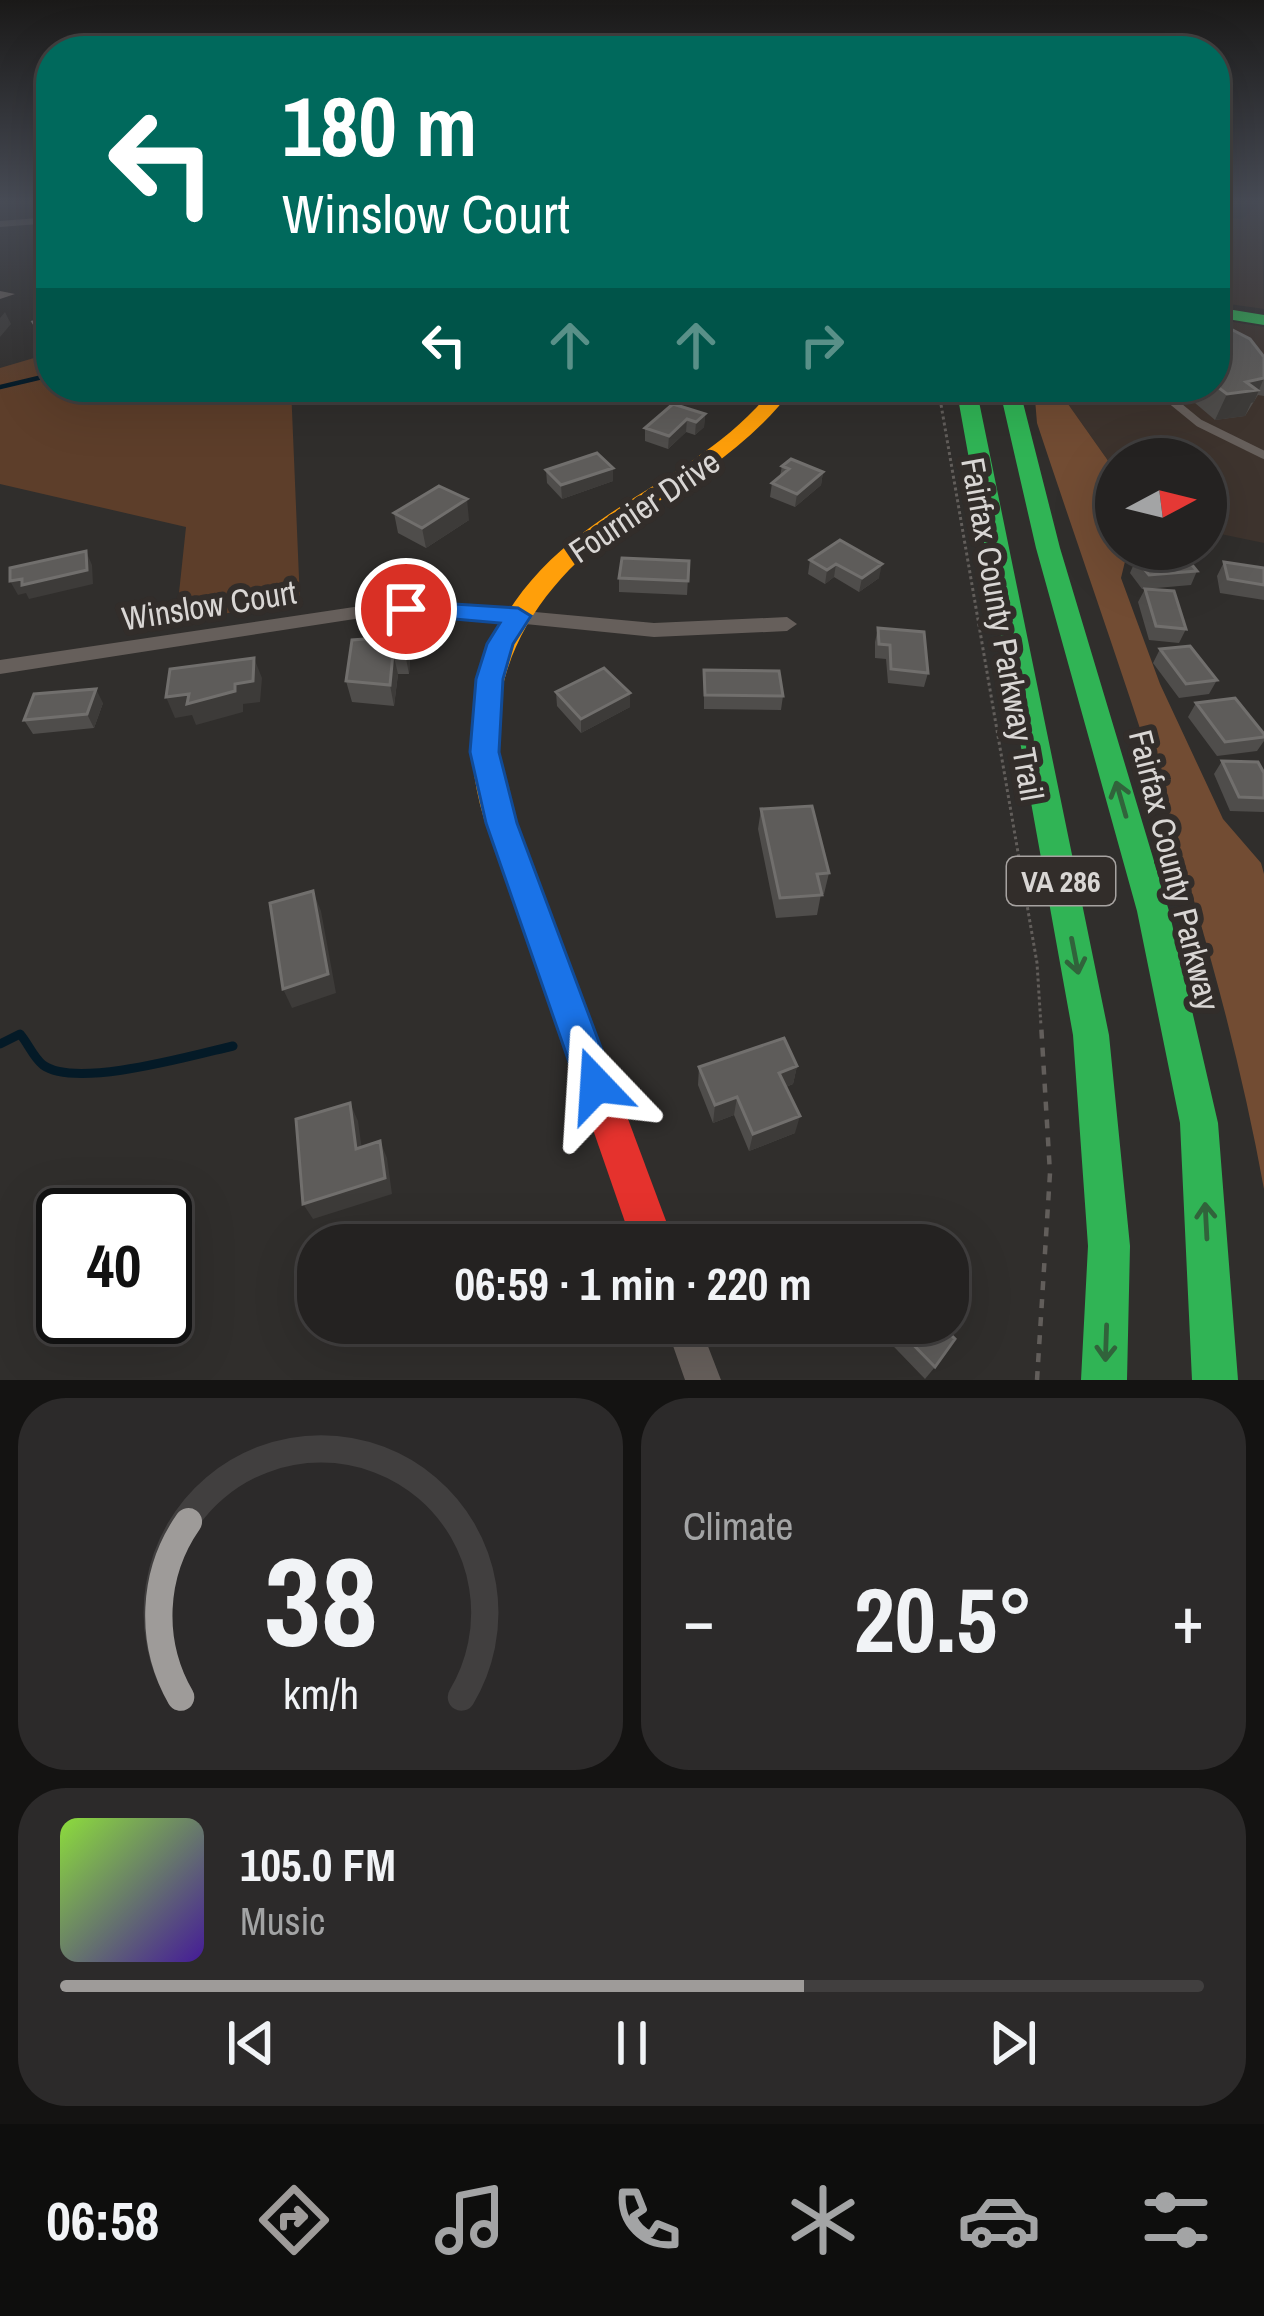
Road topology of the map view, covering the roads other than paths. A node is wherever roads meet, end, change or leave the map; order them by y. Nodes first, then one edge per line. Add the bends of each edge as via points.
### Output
1 (1230, 314) edge
2 (1264, 320) edge
3 (773, 402) edge
4 (969, 402) edge
5 (1013, 402) edge
6 (1171, 402) edge
7 (1264, 455) edge
8 (518, 616) junction
9 (787, 624) dead end
10 (0, 667) edge
11 (647, 1224) edge
12 (690, 1344) edge
13 (703, 1380) edge
14 (1104, 1380) edge
15 (1215, 1380) edge

1 - 2 main road
3 - 8 main road, Fournier Drive via 725,454 567,556
4 -> 14 main road, VA 286 via 1091,1035 1109,1246
15 -> 5 main road, Fairfax County Parkway / VA 286 via 1199,1123 1153,911
6 - 7 lane
8 - 9 street, Winslow Court via 654,629
8 - 10 street, Winslow Court via 374,610
8 - 11 main road, Fournier Drive via 489,679 488,774
12 - 13 street

